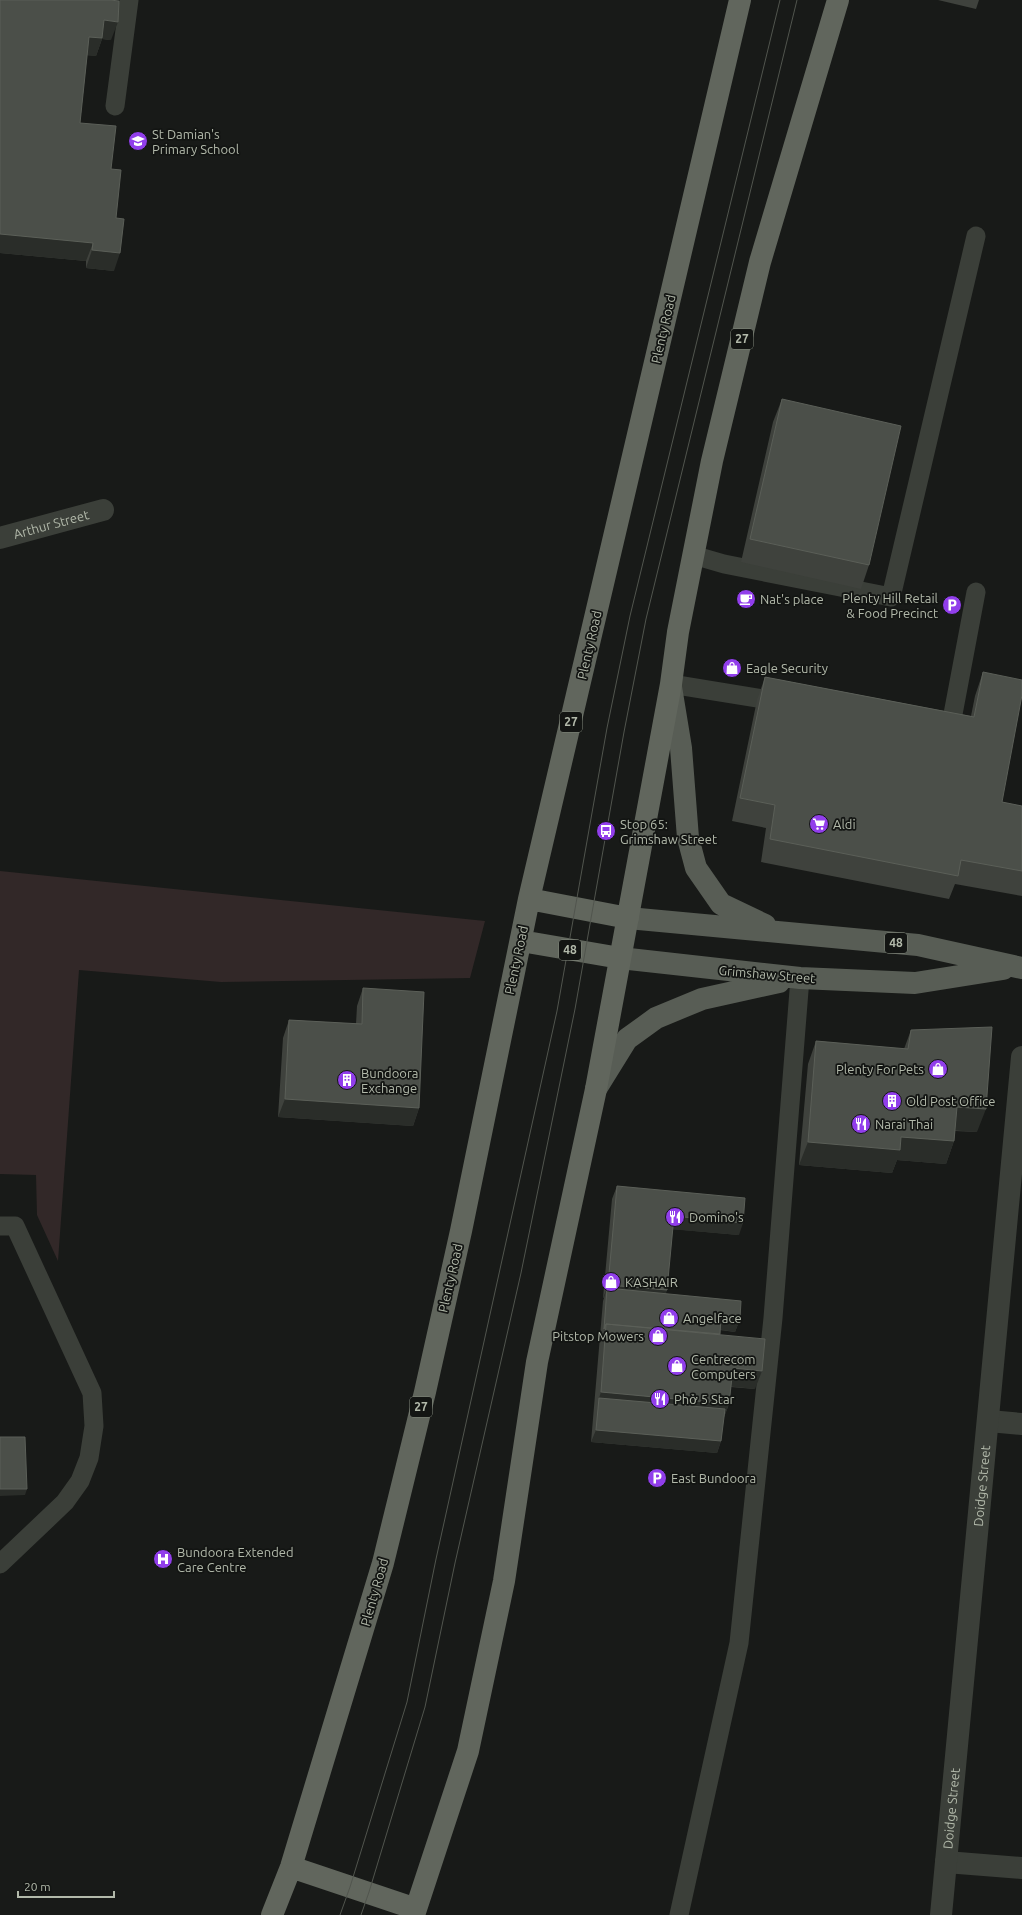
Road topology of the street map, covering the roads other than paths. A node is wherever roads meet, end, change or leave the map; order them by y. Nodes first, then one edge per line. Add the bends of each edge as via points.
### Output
1 (129, 0) edge
2 (740, 0) edge
3 (838, 0) edge
4 (115, 106) dead end
5 (976, 236) dead end
6 (103, 510) dead end
7 (0, 538) edge
8 (693, 555) junction
9 (976, 592) dead end
10 (671, 684) junction
11 (796, 705) edge
12 (927, 726) edge
13 (529, 899) junction
14 (628, 918) junction
15 (777, 931) junction
16 (521, 941) junction
17 (620, 958) junction
18 (1018, 968) edge
19 (800, 978) junction
20 (1022, 1058) edge
21 (596, 1089) junction
22 (0, 1226) edge
23 (989, 1421) junction
24 (1022, 1424) edge
25 (0, 1564) edge
26 (946, 1862) junction
27 (292, 1866) junction
28 (1022, 1868) edge
29 (415, 1912) edge
30 (272, 1915) edge
31 (679, 1915) edge
32 (941, 1915) edge

1 - 4 lane
2 - 13 highway, Plenty Road / 27
3 - 8 highway, 27 via 760,262 712,461
5 - 8 lane via 891,597 724,564
6 - 7 street, Arthur Street
8 - 10 highway, 27
9 - 12 lane via 950,730
10 - 11 lane
10 - 14 highway, 27
10 - 15 main road via 681,748 688,838 696,868 722,904
13 - 14 highway, Grimshaw Street / 48
13 - 16 highway, Plenty Road / 27
14 - 15 main road, Grimshaw Street / 48
14 - 17 highway, 27
15 - 18 main road, Grimshaw Street / 48 via 918,945
16 - 17 highway, Grimshaw Street / 48
16 - 27 highway, Plenty Road / 27 via 461,1231 383,1564
17 - 19 main road, Grimshaw Street / 48
17 - 21 highway, 27
18 - 19 main road, Grimshaw Street / 48 via 915,983
19 - 21 main road via 702,999 656,1018 627,1039
19 - 31 lane via 774,1311 739,1643
20 - 23 street, Doidge Street
21 - 29 highway, 27 via 537,1362 504,1581 468,1751
22 - 25 lane via 15,1226 92,1393 94,1426 89,1458 80,1480 65,1502
23 - 24 street
23 - 26 street, Doidge Street
26 - 28 street
26 - 32 street, Doidge Street
27 - 29 highway
27 - 30 highway, Plenty Road / 27

